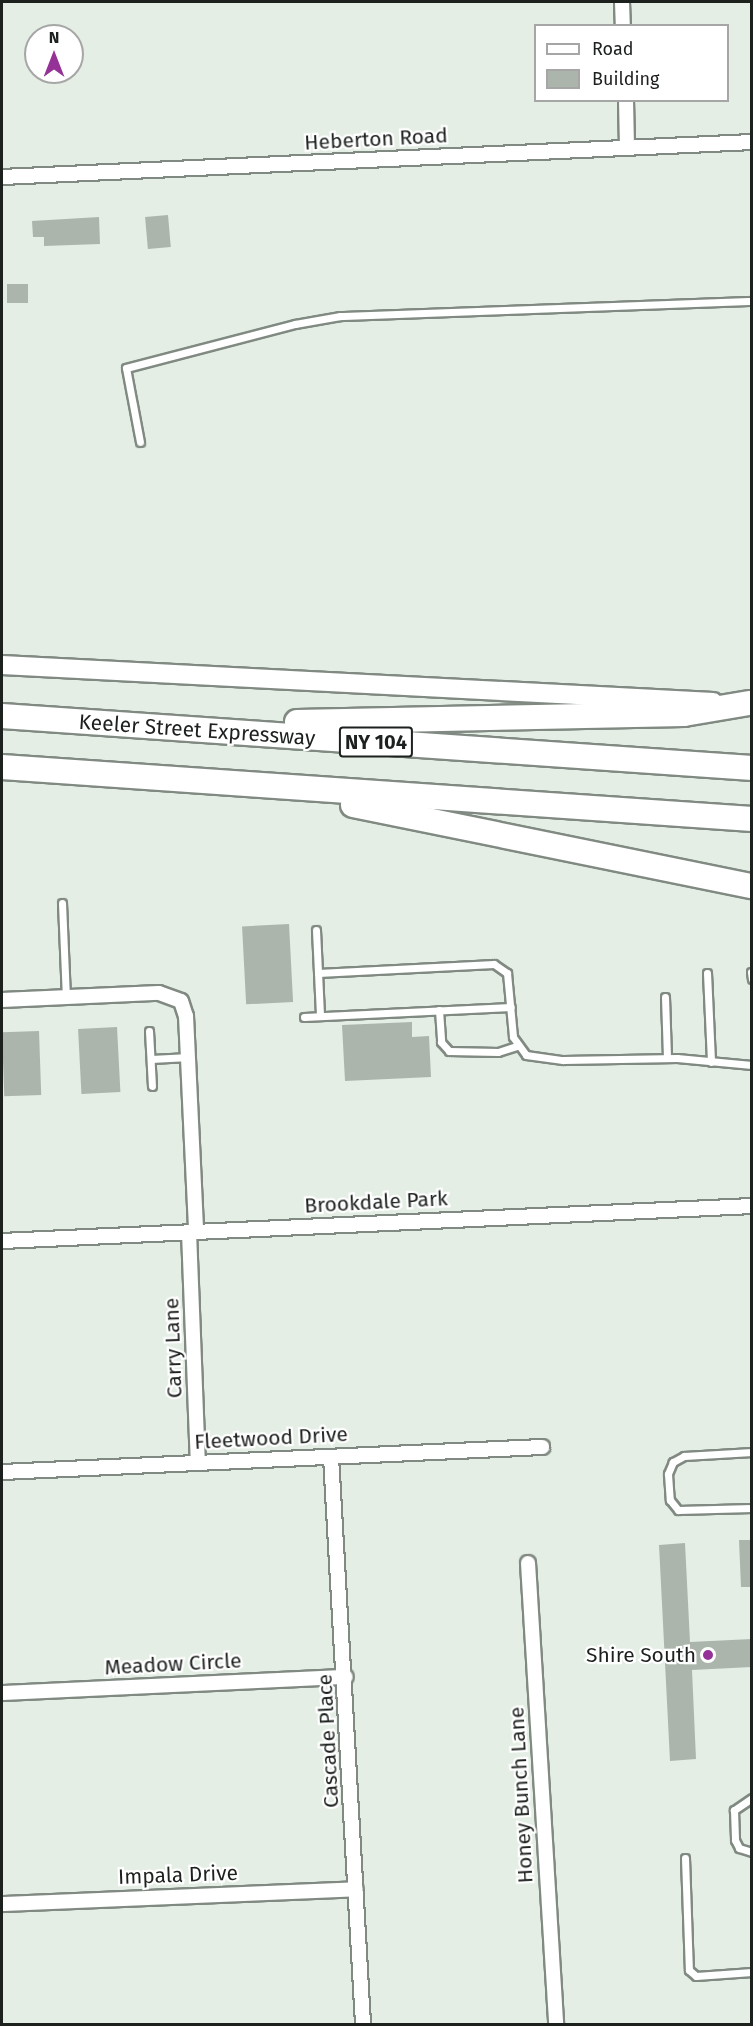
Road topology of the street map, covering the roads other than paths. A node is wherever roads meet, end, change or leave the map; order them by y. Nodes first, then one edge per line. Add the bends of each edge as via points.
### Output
1 (622, 2) edge
2 (623, 24) edge
3 (626, 102) edge
4 (752, 142) edge
5 (627, 148) junction
6 (2, 177) edge
7 (752, 301) edge
8 (140, 442) dead end
9 (2, 665) edge
10 (750, 703) edge
11 (2, 716) edge
12 (61, 720) junction
13 (2, 767) edge
14 (752, 768) edge
15 (197, 781) junction
16 (752, 819) edge
17 (752, 886) edge
18 (62, 903) dead end
19 (316, 930) dead end
20 (751, 972) edge
21 (318, 973) junction
22 (707, 973) dead end
23 (752, 979) edge
24 (66, 997) junction
25 (664, 997) dead end
26 (2, 999) edge
27 (511, 1007) junction
28 (439, 1010) junction
29 (320, 1016) junction
30 (304, 1017) dead end
31 (149, 1031) dead end
32 (517, 1046) junction
33 (189, 1057) junction
34 (668, 1057) junction
35 (150, 1059) junction
36 (711, 1062) junction
37 (752, 1065) edge
38 (152, 1086) dead end
39 (752, 1206) edge
40 (192, 1232) junction
41 (2, 1241) edge
42 (542, 1447) dead end
43 (752, 1452) edge
44 (331, 1456) junction
45 (198, 1463) junction
46 (2, 1472) edge
47 (752, 1508) edge
48 (528, 1563) dead end
49 (346, 1677) junction
50 (2, 1693) edge
51 (752, 1798) edge
52 (752, 1852) edge
53 (685, 1858) dead end
54 (356, 1889) junction
55 (2, 1904) edge
56 (752, 1972) edge
57 (363, 2025) edge
58 (556, 2025) edge

1 - 2 street
3 - 5 street
4 - 5 street, Heberton Road
5 - 6 street, Heberton Road
7 - 8 lane via 340,316 295,324 126,368
9 - 10 main road
10 - 12 highway via 684,714 390,722
11 - 12 highway, Keeler Street Expressway / NY 104
12 - 14 highway, Keeler Street Expressway / NY 104
13 - 15 highway
15 - 16 highway
15 - 17 highway via 473,827
18 - 24 lane
19 - 21 lane
20 - 23 lane
21 - 27 lane via 494,964 507,973
21 - 29 lane
22 - 36 lane
24 - 26 street, Carry Lane
24 - 33 street, Carry Lane via 172,995 186,1010
25 - 34 lane
27 - 28 lane
27 - 32 lane
28 - 29 lane
28 - 32 lane via 441,1042 449,1052 498,1052
29 - 30 lane
31 - 35 lane
32 - 34 lane via 526,1055 544,1059
33 - 35 lane
33 - 40 street, Carry Lane
34 - 36 lane
35 - 38 lane
36 - 37 lane
39 - 40 street, Brookdale Park
40 - 41 street, Brookdale Park
40 - 45 street, Carry Lane
42 - 44 street, Fleetwood Drive
43 - 47 lane via 684,1455 673,1462 668,1474 670,1500 678,1510
44 - 45 street, Fleetwood Drive
44 - 49 street, Cascade Place
45 - 46 street, Fleetwood Drive
48 - 58 street, Honey Bunch Lane
49 - 50 street, Meadow Circle
49 - 54 street, Cascade Place
51 - 52 lane via 734,1810 735,1840 739,1848
53 - 56 lane via 689,1970 696,1976
54 - 55 street, Impala Drive
54 - 57 street, Cascade Place

